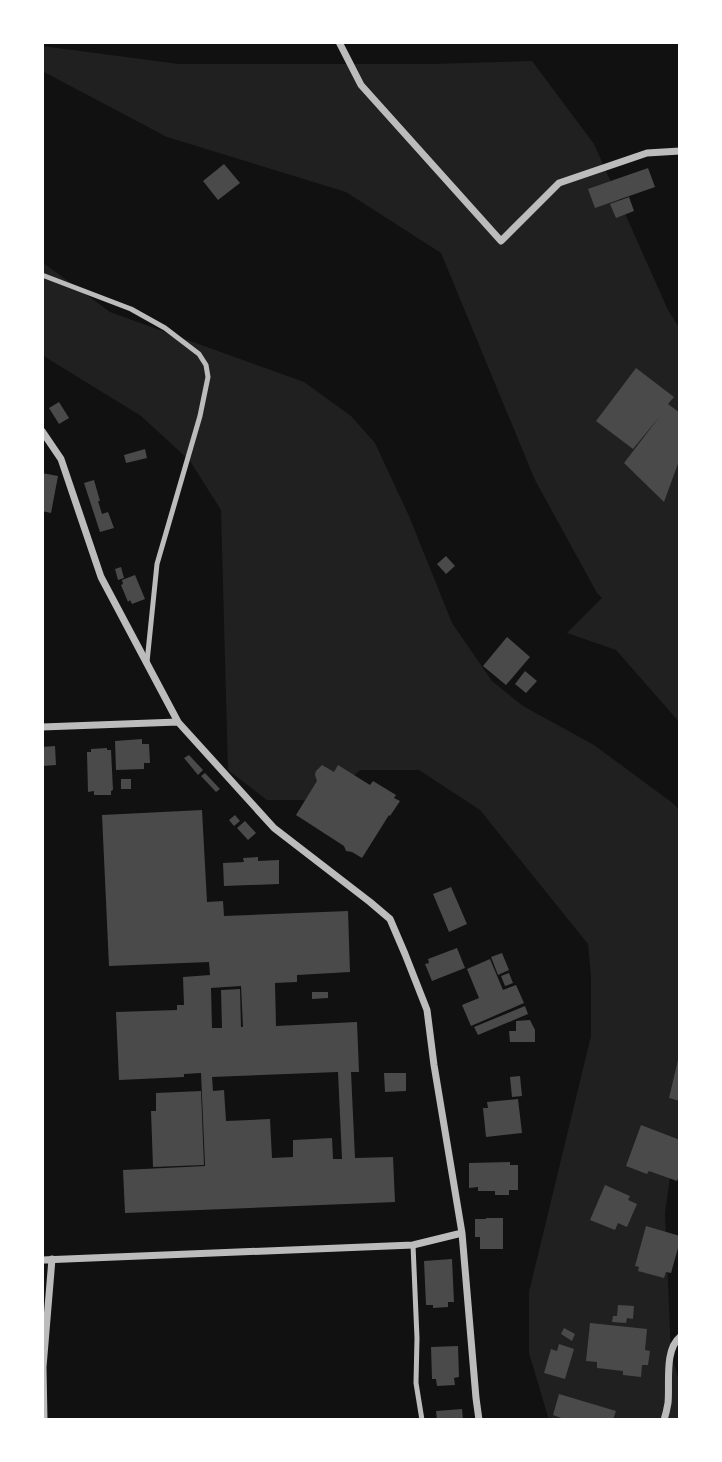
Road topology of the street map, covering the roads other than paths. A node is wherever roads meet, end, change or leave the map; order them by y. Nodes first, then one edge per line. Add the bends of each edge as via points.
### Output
1 (339, 42) edge
2 (680, 151) edge
3 (42, 275) edge
4 (42, 431) edge
5 (147, 662) junction
6 (178, 722) junction
7 (42, 727) edge
8 (462, 1233) junction
9 (413, 1245) junction
10 (52, 1259) junction
11 (42, 1260) edge
12 (680, 1337) edge
13 (43, 1415) edge
14 (422, 1420) edge
15 (480, 1420) edge
16 (664, 1420) edge

1 - 2 street via 361,85 501,241 559,183 647,153
3 - 5 lane via 131,309 165,328 206,365 200,416 158,564
4 - 5 street via 61,458 101,576
5 - 6 street
6 - 7 street
6 - 8 street via 274,828 390,919 427,1010
8 - 9 street
8 - 15 street
9 - 10 street
9 - 14 lane via 416,1383
10 - 11 street
10 - 13 street
12 - 16 street via 669,1362

